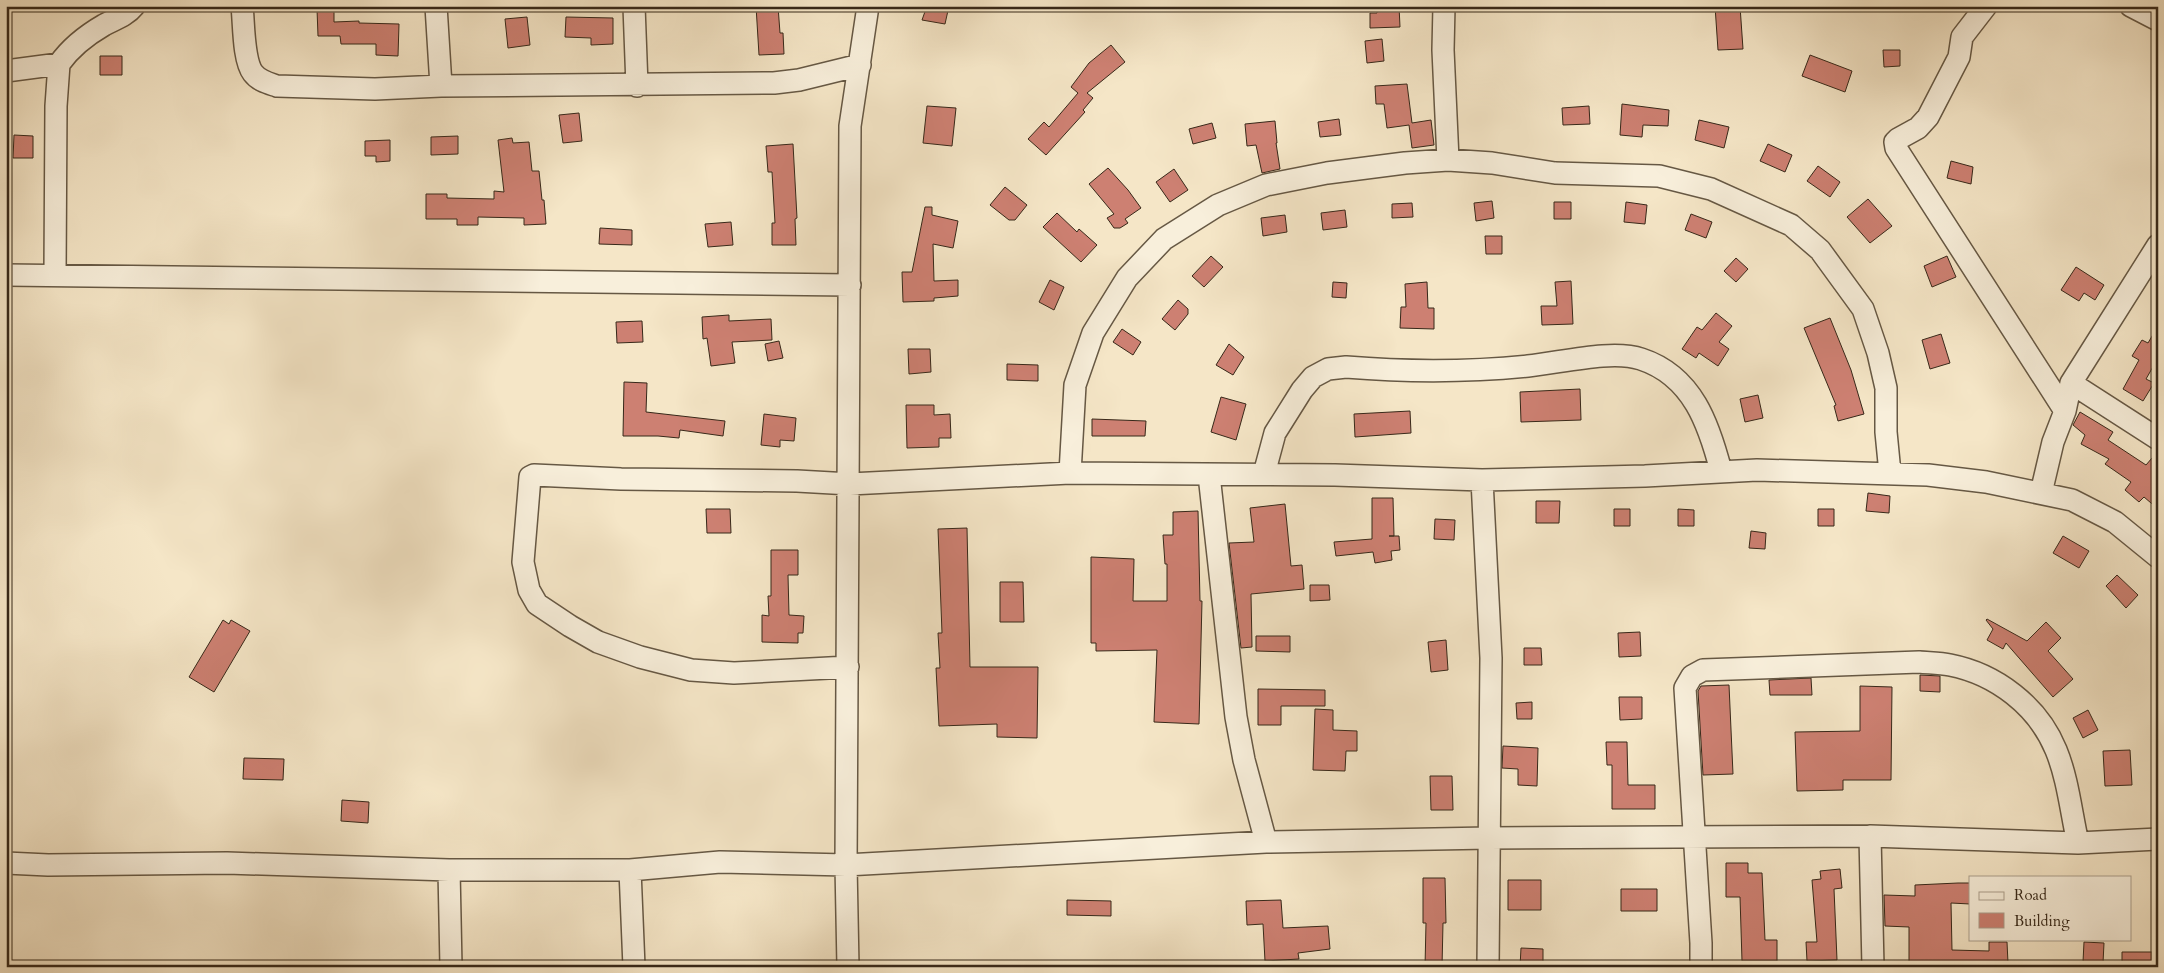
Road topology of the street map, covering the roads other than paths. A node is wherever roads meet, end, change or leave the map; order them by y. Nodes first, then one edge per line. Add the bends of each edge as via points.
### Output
1 (134, 6) edge
2 (242, 6) edge
3 (436, 6) edge
4 (634, 6) edge
5 (868, 6) edge
6 (1444, 6) edge
7 (1986, 6) edge
8 (2132, 6) edge
9 (2158, 20) edge
10 (59, 64) junction
11 (860, 65) junction
12 (6, 71) edge
13 (441, 86) junction
14 (637, 86) junction
15 (1448, 160) junction
16 (2158, 245) edge
17 (6, 274) edge
18 (55, 274) junction
19 (850, 285) junction
20 (2071, 383) junction
21 (2065, 411) junction
22 (2158, 439) edge
23 (1721, 471) junction
24 (1070, 473) junction
25 (1890, 473) junction
26 (1264, 474) junction
27 (1210, 475) junction
28 (1482, 480) junction
29 (850, 484) junction
30 (2041, 492) junction
31 (2158, 557) edge
32 (848, 667) junction
33 (1870, 836) junction
34 (1489, 838) junction
35 (1694, 838) junction
36 (2158, 838) edge
37 (1266, 842) junction
38 (2078, 843) junction
39 (6, 863) edge
40 (846, 865) junction
41 (449, 870) junction
42 (630, 870) junction
43 (451, 967) edge
44 (634, 967) edge
45 (848, 967) edge
46 (1488, 967) edge
47 (1701, 967) edge
48 (1873, 967) edge

1 - 10 street via 124,16 83,38
2 - 13 street via 248,58 252,72 262,81 277,86 375,89
3 - 13 street
4 - 14 street
5 - 11 street
6 - 15 street
7 - 21 street via 1962,37 1959,57 1928,117 1918,128 1898,139 1896,148
8 - 9 street
10 - 12 street
10 - 18 street
11 - 14 street via 774,83
11 - 19 street via 850,126
13 - 14 street
15 - 24 street via 1327,173 1266,185 1218,205 1164,239 1127,278 1093,333 1075,385
15 - 25 street via 1555,173 1659,176 1711,189 1790,225 1820,250 1863,309 1886,388
16 - 20 street
17 - 18 street
18 - 19 street
19 - 29 street
20 - 21 street
20 - 22 street
21 - 30 street via 2053,442
23 - 25 street
23 - 26 street via 1711,433 1700,408 1674,379 1641,358 1605,357 1457,371 1328,369 1314,377 1286,414 1275,433
23 - 28 street
24 - 27 street
24 - 29 street
25 - 30 street via 1986,482
26 - 27 street
26 - 28 street
27 - 37 street via 1236,717
28 - 34 street via 1491,658
29 - 32 street
29 - 32 street via 534,475 528,480 523,562 529,590 537,604 598,642 640,657 691,670 734,673
30 - 31 street via 2072,500 2115,522
32 - 40 street
33 - 35 street
33 - 38 street
33 - 48 street
34 - 35 street
34 - 37 street
34 - 46 street
35 - 38 street via 1685,688 1692,676 1703,670 1919,662 1950,665 1979,675 2016,694 2037,716 2056,750
35 - 47 street
36 - 38 street
37 - 40 street
39 - 41 street via 227,863
40 - 42 street via 720,862
40 - 45 street
41 - 42 street
41 - 43 street
42 - 44 street

